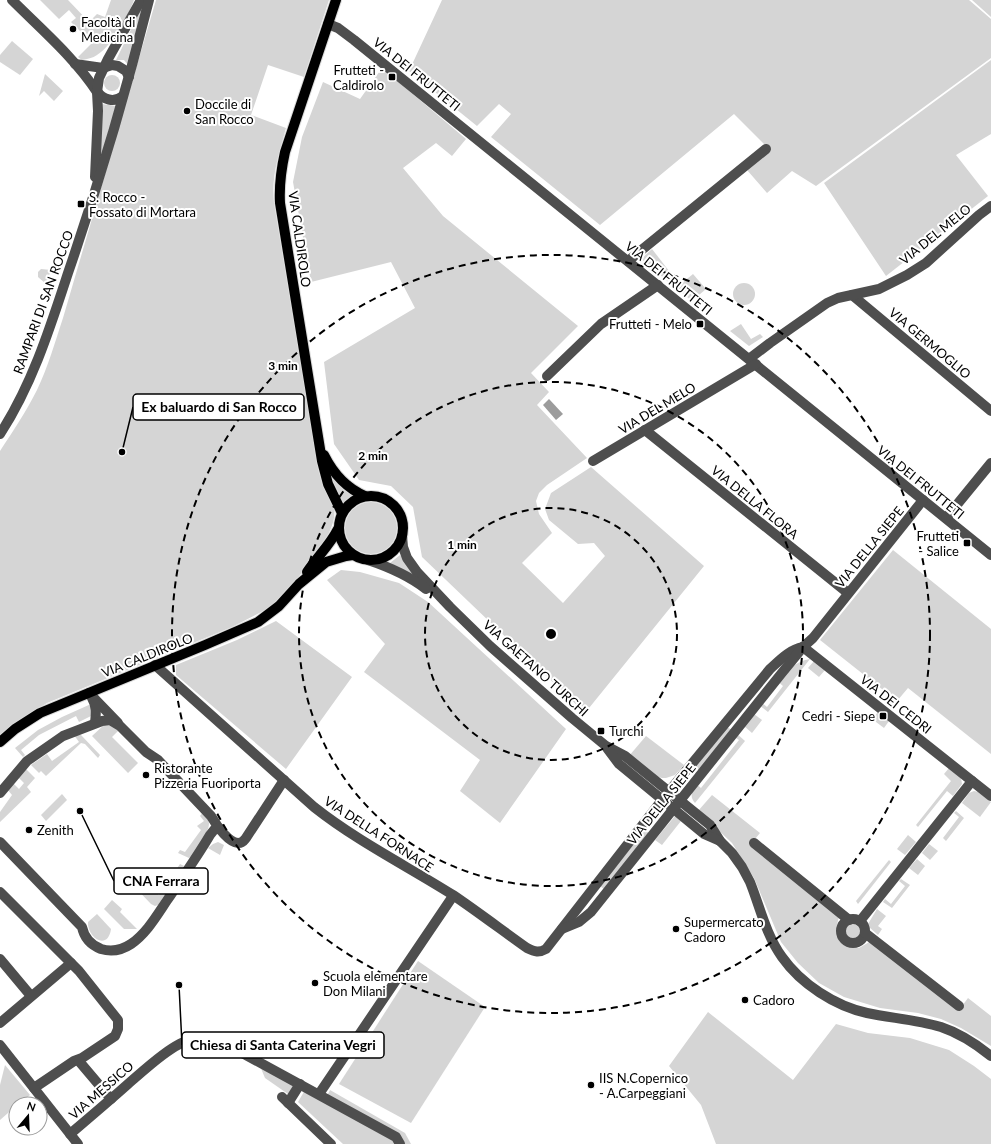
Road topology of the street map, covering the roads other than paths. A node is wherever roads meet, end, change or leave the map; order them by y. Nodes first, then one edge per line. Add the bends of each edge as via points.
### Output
1 (12, 0) edge
2 (141, 0) edge
3 (149, 0) edge
4 (336, 0) edge
5 (328, 24) junction
6 (75, 64) junction
7 (103, 68) junction
8 (129, 78) junction
9 (97, 91) junction
10 (123, 96) junction
11 (766, 149) dead end
12 (94, 197) junction
13 (991, 206) edge
14 (628, 261) junction
15 (658, 285) junction
16 (852, 295) junction
17 (752, 362) junction
18 (547, 376) dead end
19 (991, 411) edge
20 (646, 430) junction
21 (0, 434) edge
22 (319, 440) junction
23 (593, 461) dead end
24 (991, 463) edge
25 (365, 496) junction
26 (923, 500) junction
27 (342, 513) junction
28 (946, 518) junction
29 (338, 529) junction
30 (402, 536) junction
31 (353, 555) junction
32 (991, 555) edge
33 (368, 560) junction
34 (299, 584) junction
35 (848, 593) junction
36 (450, 607) junction
37 (803, 647) junction
38 (155, 665) junction
39 (88, 693) junction
40 (745, 700) junction
41 (754, 708) junction
42 (727, 722) junction
43 (95, 724) junction
44 (120, 726) junction
45 (737, 729) junction
46 (0, 742) edge
47 (622, 760) junction
48 (284, 780) junction
49 (972, 781) junction
50 (0, 792) edge
51 (670, 792) junction
52 (991, 796) edge
53 (662, 800) junction
54 (680, 800) junction
55 (673, 809) junction
56 (219, 828) junction
57 (227, 838) junction
58 (720, 841) junction
59 (0, 842) edge
60 (754, 843) dead end
61 (204, 844) junction
62 (595, 886) junction
63 (0, 892) edge
64 (605, 894) junction
65 (453, 896) junction
66 (581, 904) junction
67 (591, 912) junction
68 (849, 920) junction
69 (860, 921) junction
70 (560, 930) junction
71 (865, 933) junction
72 (527, 948) joint
73 (0, 958) edge
74 (71, 963) junction
75 (31, 996) junction
76 (959, 1006) dead end
77 (0, 1023) edge
78 (1, 1050) edge
79 (991, 1056) edge
80 (78, 1060) junction
81 (300, 1084) junction
82 (34, 1088) junction
83 (319, 1094) junction
84 (111, 1099) junction
85 (70, 1134) junction
86 (78, 1144) edge
87 (331, 1144) edge
88 (400, 1144) edge

1 - 6 street
2 - 7 street, RAMPARI DI SAN ROCCO
3 - 8 street, RAMPARI DI SAN ROCCO
4 - 5 main road, VIA CALDIROLO
5 - 14 street, VIA DEI FRUTTETI via 354,40
5 - 22 main road, VIA CALDIROLO via 285,152 279,189
6 - 7 street
6 - 9 street
7 - 8 street via 118,66 126,71
7 - 9 street, RAMPARI DI SAN ROCCO via 98,78
8 - 10 street, RAMPARI DI SAN ROCCO
9 - 10 street via 110,100
9 - 12 street, RAMPARI DI SAN ROCCO
10 - 12 street, RAMPARI DI SAN ROCCO
11 - 14 street
12 - 21 street, RAMPARI DI SAN ROCCO via 44,343 24,392
13 - 16 street, VIA DEL MELO via 926,263 879,289
14 - 15 street, VIA DEI FRUTTETI
15 - 17 street, VIA DEI FRUTTETI
15 - 18 street via 601,324
16 - 17 street, VIA DEL MELO via 827,303 770,343
16 - 19 street, VIA GERMOGLIO
17 - 20 street, VIA DEL MELO
17 - 26 street, VIA DEI FRUTTETI
20 - 23 street, VIA DEL MELO
20 - 35 street, VIA DELLA FLORA
22 - 25 main road, VIA CALDIROLO via 328,461 340,478 348,487
22 - 27 main road, VIA CALDIROLO via 328,484
24 - 28 street
25 - 27 main road via 349,504
25 - 30 main road, VIA CALDIROLO via 387,500 399,512 403,523
26 - 28 street, VIA DEI FRUTTETI
26 - 35 street, VIA DELLA SIEPE
27 - 29 main road, VIA CALDIROLO
28 - 32 street, VIA DEI FRUTTETI
29 - 31 main road via 340,540
29 - 34 main road, VIA CALDIROLO
30 - 33 main road via 389,555
30 - 36 street, VIA GAETANO TURCHI via 407,558
31 - 33 main road
31 - 34 main road, VIA CALDIROLO via 326,562
33 - 36 street, VIA GAETANO TURCHI via 416,581
34 - 38 main road, VIA CALDIROLO via 279,606 258,622
35 - 37 street, VIA DELLA SIEPE
36 - 47 street, VIA GAETANO TURCHI via 534,685
37 - 40 street, VIA DELLA SIEPE via 784,656
37 - 41 street, VIA DELLA SIEPE
37 - 49 street, VIA DEI CEDRI
38 - 39 main road, VIA CALDIROLO
38 - 48 street, VIA DELLA FORNACE
39 - 43 street via 96,705
39 - 44 street
39 - 46 main road, VIA CALDIROLO via 31,718
40 - 41 street
40 - 42 street, VIA DELLA SIEPE
41 - 45 street, VIA DELLA SIEPE
42 - 45 street
42 - 51 street, VIA DELLA SIEPE
43 - 44 street via 102,720 110,720
43 - 50 street via 63,736 27,761
44 - 56 street via 146,752 158,760 211,816
45 - 54 street, VIA DELLA SIEPE
47 - 51 street, VIA GAETANO TURCHI
47 - 53 street, VIA GAETANO TURCHI
48 - 57 street via 246,838 238,843
48 - 65 street, VIA DELLA FORNACE via 333,822
49 - 52 street, VIA DEI CEDRI
49 - 69 street
51 - 53 street, VIA DELLA SIEPE
51 - 54 street, VIA GAETANO TURCHI
53 - 55 street, VIA GAETANO TURCHI
53 - 62 street, VIA DELLA SIEPE
54 - 55 street, VIA DELLA SIEPE
54 - 58 street, VIA GAETANO TURCHI via 710,825
55 - 58 street, VIA GAETANO TURCHI via 704,834
55 - 64 street, VIA DELLA SIEPE
56 - 57 street
56 - 61 street via 214,830
57 - 61 street
58 - 79 street via 737,859 747,875 776,948 805,981 831,999 856,1010 941,1028 973,1043
59 - 61 street via 82,927 87,939 99,948 112,951 130,945 147,929
60 - 68 street
62 - 64 street
62 - 66 street, VIA DELLA SIEPE
63 - 74 street
64 - 67 street, VIA DELLA SIEPE
65 - 72 street, VIA DELLA FORNACE
65 - 83 street
66 - 67 street
66 - 70 street, VIA DELLA SIEPE
67 - 70 street, VIA DELLA SIEPE via 579,922
68 - 69 street
68 - 71 street via 841,928 842,936 847,942 858,943
69 - 71 street
70 - 72 street, VIA DELLA SIEPE via 546,949 533,952
71 - 76 street
73 - 75 street
74 - 75 street
74 - 80 street via 118,1020 115,1036
75 - 77 street
78 - 82 street
80 - 82 street
80 - 84 street
81 - 83 street, VIA MESSICO
81 - 84 street, VIA MESSICO via 220,1044 190,1040 176,1045
81 - 87 street via 285,1100
82 - 85 street
83 - 88 street, VIA MESSICO via 396,1137
84 - 85 street, VIA MESSICO
85 - 86 street

